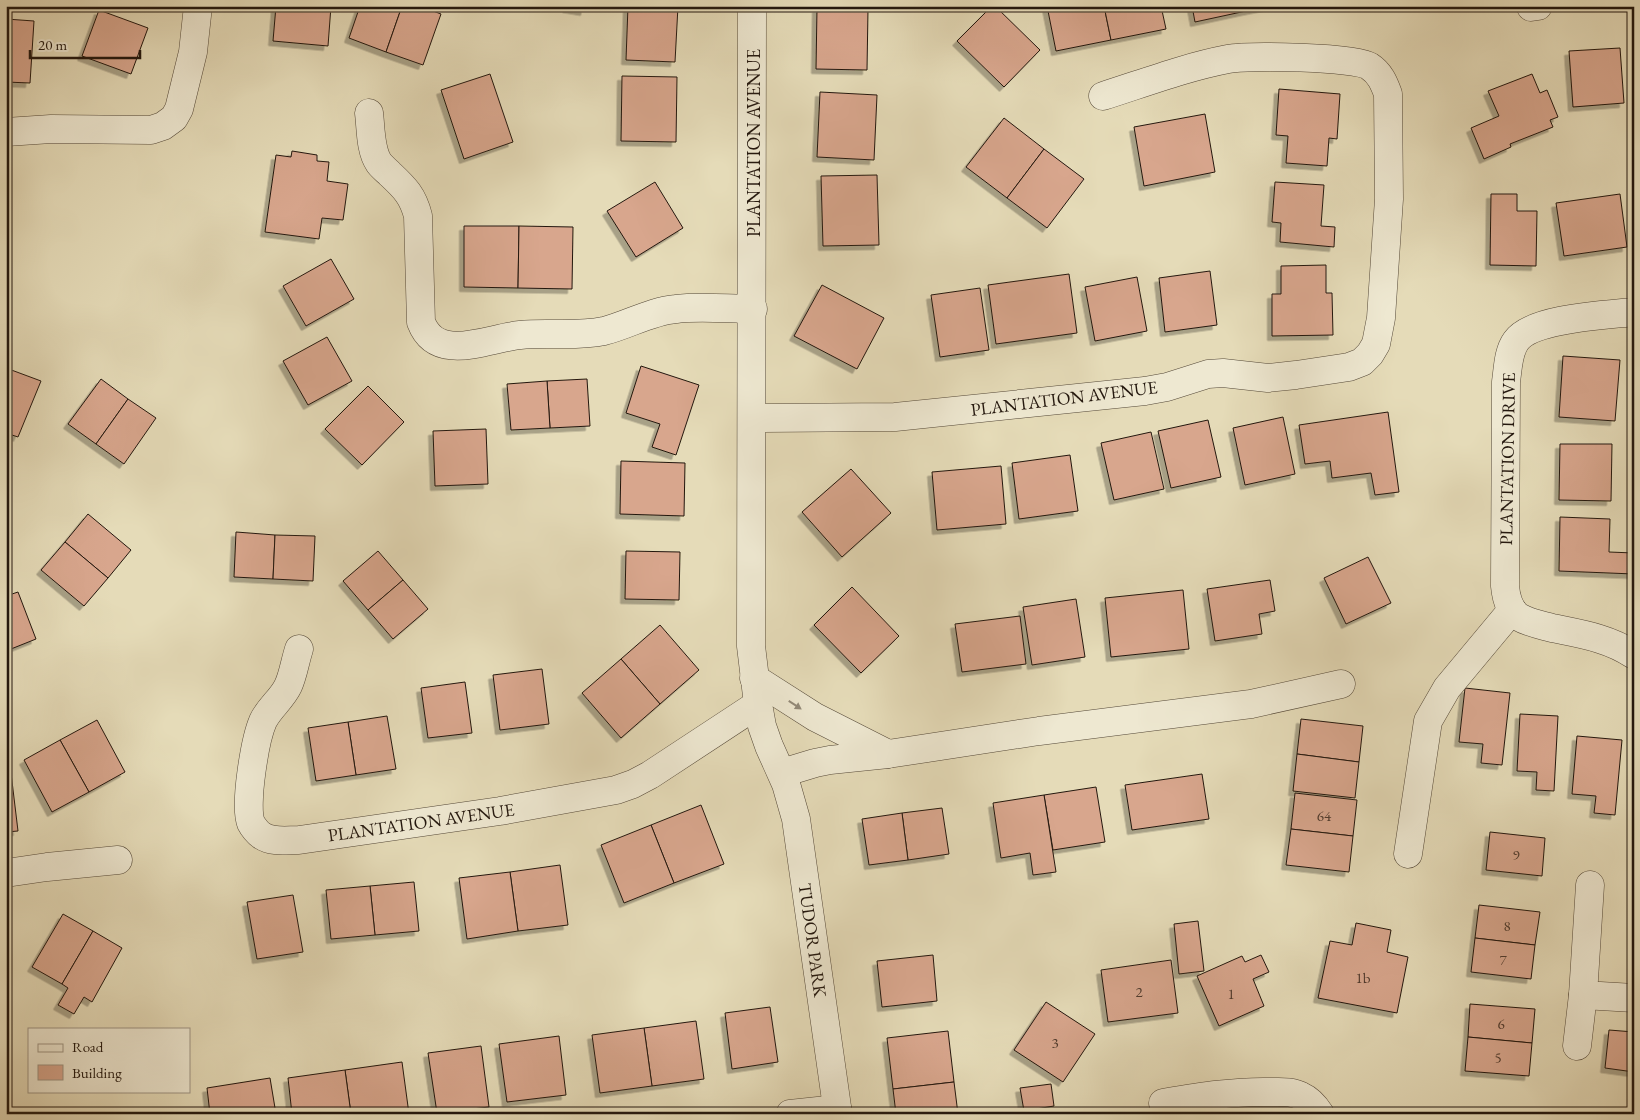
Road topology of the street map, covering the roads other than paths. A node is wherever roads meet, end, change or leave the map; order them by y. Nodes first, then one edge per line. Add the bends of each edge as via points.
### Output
1 (198, 6) edge
2 (752, 6) edge
3 (1103, 96) dead end
4 (369, 113) dead end
5 (6, 132) edge
6 (753, 309) junction
7 (1634, 312) edge
8 (752, 418) junction
9 (1512, 610) junction
10 (299, 649) dead end
11 (1634, 655) edge
12 (1341, 684) dead end
13 (756, 691) junction
14 (888, 754) junction
15 (782, 773) junction
16 (1408, 854) dead end
17 (118, 860) dead end
18 (6, 873) edge
19 (1590, 885) dead end
20 (1583, 995) junction
21 (1634, 998) edge
22 (1577, 1046) dead end
23 (1163, 1103) dead end
24 (838, 1111) edge
25 (790, 1114) edge
26 (1320, 1114) edge

1 - 5 street via 193,52 179,109 174,118 163,126 151,130
2 - 6 street, PLANTATION AVENUE
3 - 8 street, PLANTATION AVENUE via 1213,62 1246,57 1350,60 1369,66 1382,79 1388,94 1389,153 1381,318 1376,344 1370,354 1362,362 1349,366 1296,376 1268,378 1208,374 1145,391 895,417
4 - 6 street via 374,151 379,163 405,188 416,207 421,322 425,332 435,340 464,346 520,335 586,334 677,308
6 - 8 street, PLANTATION AVENUE
7 - 9 street, PLANTATION DRIVE via 1533,328 1516,341 1509,355 1506,382 1505,586
8 - 13 street, PLANTATION AVENUE via 750,607
9 - 11 street via 1533,623 1602,639
9 - 16 street via 1447,688 1428,722
10 - 13 street, PLANTATION AVENUE via 288,686 264,719 258,736 250,790 252,824 260,835 277,841 500,811 616,790 650,775
12 - 14 street via 1243,705
13 -> 14 street
13 - 15 street, PLANTATION AVENUE via 765,737
14 - 15 street via 815,762
15 - 24 street, TUDOR PARK via 799,836
17 - 18 street
19 - 20 street
20 - 21 street
20 - 22 street
23 - 26 street via 1203,1096 1287,1092 1300,1095 1315,1105
24 - 25 street, TUDOR PARK

